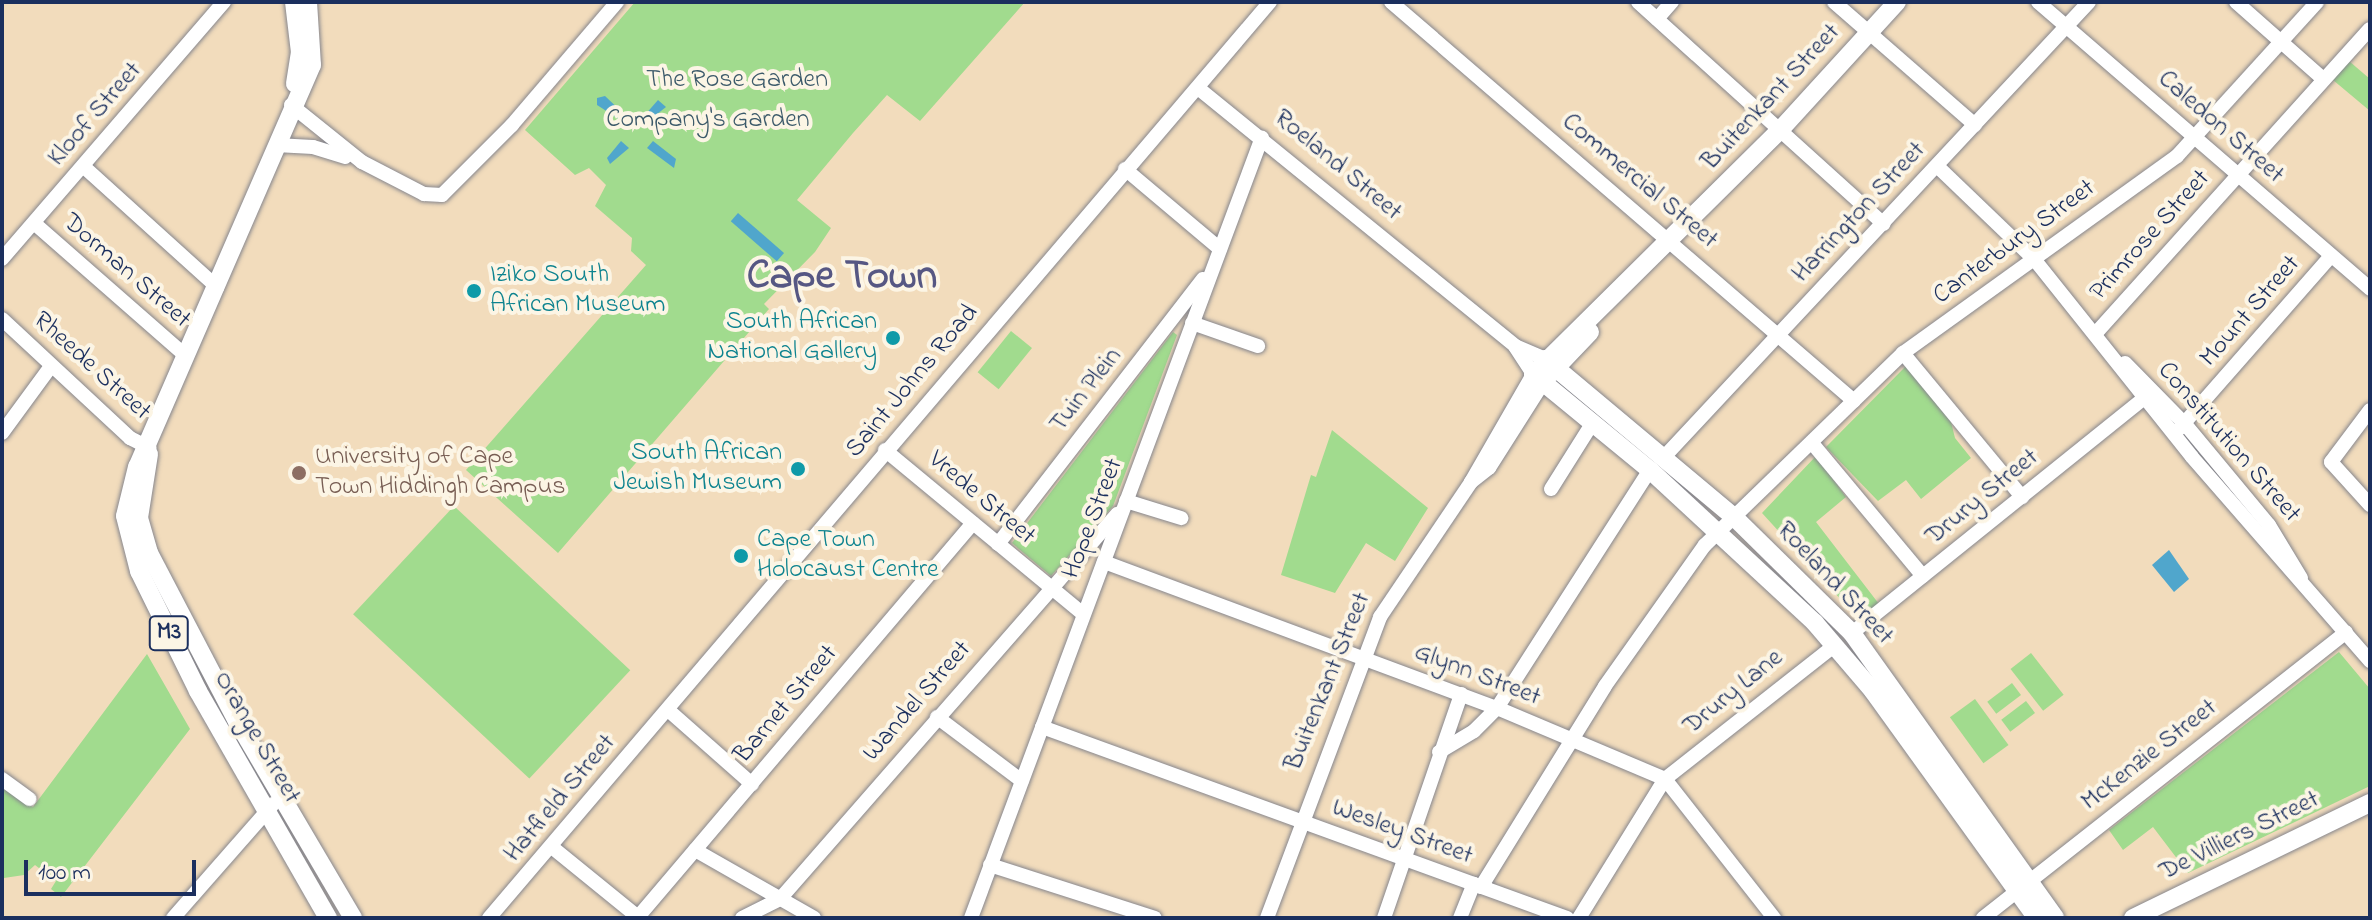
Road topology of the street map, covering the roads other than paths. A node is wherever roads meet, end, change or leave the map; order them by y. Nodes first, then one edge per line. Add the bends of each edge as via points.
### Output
1 (224, 2) edge
2 (294, 2) edge
3 (308, 2) edge
4 (617, 2) edge
5 (1270, 2) edge
6 (1391, 2) edge
7 (1638, 2) edge
8 (1672, 2) edge
9 (1834, 2) edge
10 (1897, 2) edge
11 (2038, 2) edge
12 (2089, 2) edge
13 (2236, 2) edge
14 (2317, 2) edge
15 (1657, 19) junction
16 (2067, 26) junction
17 (2370, 29) edge
18 (1869, 33) junction
19 (2280, 41) junction
20 (2323, 79) junction
21 (1198, 88) junction
22 (292, 102) junction
23 (1975, 125) junction
24 (1781, 129) junction
25 (280, 133) junction
26 (1262, 137) junction
27 (2193, 137) junction
28 (326, 138) junction
29 (362, 162) junction
30 (83, 166) junction
31 (1937, 166) junction
32 (1125, 169) junction
33 (2238, 176) junction
34 (34, 223) junction
35 (1884, 224) junction
36 (1676, 237) junction
37 (1220, 249) junction
38 (2331, 256) junction
39 (2, 259) edge
40 (2034, 259) junction
41 (1213, 266) junction
42 (217, 287) junction
43 (2370, 289) edge
44 (2, 319) edge
45 (1192, 323) junction
46 (1779, 333) junction
47 (2096, 333) junction
48 (1258, 346) dead end
49 (2107, 347) junction
50 (1903, 353) junction
51 (187, 357) junction
52 (51, 366) junction
53 (1544, 371) junction
54 (2143, 399) junction
55 (1854, 401) junction
56 (2370, 410) edge
57 (1592, 424) junction
58 (2185, 424) junction
59 (2, 433) edge
60 (2173, 434) junction
61 (1812, 443) junction
62 (150, 448) junction
63 (885, 450) junction
64 (1665, 456) junction
65 (1650, 470) junction
66 (1551, 489) dead end
67 (2022, 497) junction
68 (1124, 505) junction
69 (2370, 505) edge
70 (1181, 518) dead end
71 (1735, 518) junction
72 (973, 523) junction
73 (1719, 533) junction
74 (998, 544) junction
75 (1104, 562) junction
76 (1923, 576) junction
77 (2301, 579) junction
78 (1049, 587) junction
79 (1083, 614) junction
80 (2346, 632) junction
81 (1852, 633) junction
82 (1835, 645) junction
83 (1364, 659) junction
84 (2370, 661) edge
85 (1461, 694) junction
86 (1497, 708) junction
87 (668, 710) junction
88 (937, 717) junction
89 (1042, 727) junction
90 (1571, 739) junction
91 (1439, 752) junction
92 (2, 779) edge
93 (1665, 779) junction
94 (1022, 781) junction
95 (752, 784) junction
96 (30, 799) dead end
97 (274, 803) junction
98 (2370, 803) edge
99 (1301, 823) junction
100 (553, 848) junction
101 (695, 850) junction
102 (1405, 858) junction
103 (990, 865) junction
104 (1478, 886) junction
105 (2022, 887) junction
106 (780, 899) junction
107 (633, 916) edge
108 (173, 918) edge
109 (328, 918) edge
110 (353, 918) edge
111 (489, 918) edge
112 (742, 918) edge
113 (814, 918) edge
114 (971, 918) edge
115 (1155, 918) edge
116 (1267, 918) edge
117 (1384, 918) edge
118 (1460, 918) edge
119 (1567, 918) edge
120 (1579, 918) edge
121 (1774, 918) edge
122 (1983, 918) edge
123 (2037, 918) edge
124 (2055, 918) edge
125 (2133, 918) edge

1 - 30 street, Kloof Street
2 - 22 main road, Orange Street / M3 via 300,52
3 - 22 main road, Orange Street / M3 via 314,55
4 - 29 street via 448,192 433,196
5 - 21 street, Saint Johns Road
6 - 36 street, Commercial Street
7 - 15 street
8 - 15 street
9 - 18 street
10 - 18 main road, Buitenkant Street
11 - 16 street, Caledon Street
12 - 16 street, Harrington Street
13 - 19 street
14 - 19 street, Canterbury Street
15 - 24 street
16 - 23 street, Harrington Street
16 - 27 street, Caledon Street
17 - 20 street, Primrose Street
18 - 23 street
18 - 24 main road, Buitenkant Street
19 - 20 street
19 - 27 street, Canterbury Street
20 - 33 street, Primrose Street
21 - 26 street, Roeland Street
21 - 32 street, Saint Johns Road
22 - 25 main road, Orange Street / M3
22 - 28 street
23 - 31 street, Harrington Street
24 - 35 street
24 - 36 main road, Buitenkant Street
25 - 28 street
25 - 29 street
25 - 42 main road, Orange Street / M3
26 - 37 street, Hope Street
26 - 53 street, Roeland Street
27 - 33 street, Caledon Street
27 - 40 street, Canterbury Street via 2167,164
28 - 29 street
30 - 34 street, Kloof Street
30 - 42 street
31 - 35 street, Harrington Street
31 - 40 street, Constitution Street
32 - 37 street
32 - 63 street, Saint Johns Road
33 - 38 street, Caledon Street
33 - 47 street, Primrose Street
34 - 39 street, Kloof Street
34 - 51 street, Dorman Street
35 - 46 street, Harrington Street
36 - 46 street, Commercial Street
36 - 53 main road, Buitenkant Street
37 - 41 street, Hope Street
38 - 43 street, Caledon Street
38 - 58 street, Mount Street
40 - 47 street, Constitution Street
40 - 50 street, Canterbury Street
41 - 45 street, Hope Street
41 - 74 street, Tuin Plein
42 - 51 main road, Orange Street / M3
44 - 52 street, Rheede Street
45 - 48 street
45 - 68 street, Hope Street
46 - 55 street, Commercial Street
46 - 64 street, Harrington Street
47 - 49 street, Constitution Street
49 - 54 street, Constitution Street
49 - 58 street, Constitution Street
50 - 55 street, Canterbury Street
50 - 67 street
51 - 62 main road, Orange Street / M3
52 - 59 street
52 - 62 street, Rheede Street via 130,438
53 - 57 main road, Roeland Street
53 - 64 main road, Roeland Street
53 - 83 street, Buitenkant Street via 1489,468 1471,482 1399,584
54 - 60 street, Constitution Street
54 - 67 street, Drury Street
55 - 61 street, Canterbury Street
56 - 69 street via 2331,462
57 - 65 main road, Roeland Street
57 - 66 street
58 - 60 street, Mount Street
58 - 77 street, Constitution Street via 2290,553
60 - 77 street, Constitution Street via 2282,564
61 - 71 street, Canterbury Street
61 - 76 street
62 - 97 main road, Orange Street / M3 via 125,503 129,544 219,731
63 - 72 street, Vrede Street
63 - 87 street, Saint Johns Road
64 - 71 main road, Roeland Street
65 - 73 main road, Roeland Street
65 - 86 street
67 - 76 street, Drury Street
68 - 70 street
68 - 75 street, Hope Street
68 - 78 street, Wandel Street
71 - 73 street, Canterbury Street
71 - 81 main road, Roeland Street
72 - 74 street, Vrede Street
72 - 95 street, Barnet Street
73 - 82 main road, Roeland Street
73 - 90 street, Canterbury Street via 1699,551
74 - 78 street, Vrede Street
75 - 79 street, Hope Street
75 - 83 street, Glynn Street
76 - 81 street, Drury Street
77 - 80 street, Constitution Street
78 - 79 street, Vrede Street
78 - 88 street, Wandel Street
79 - 89 street, Hope Street
80 - 84 street, Constitution Street
80 - 105 street, McKenzie Street
81 - 105 main road, Roeland Street
82 - 93 street, Drury Lane
82 - 105 main road, Roeland Street
83 - 85 street, Glynn Street
83 - 99 street, Buitenkant Street
85 - 86 street, Glynn Street
85 - 91 street
86 - 90 street, Glynn Street
86 - 91 street via 1474,731
87 - 95 street
87 - 100 street, Hatfield Street
88 - 94 street
88 - 106 street, Wandel Street
89 - 94 street, Hope Street
89 - 99 street, Wesley Street
90 - 93 street, Glynn Street
90 - 104 street, Canterbury Street
91 - 102 street
92 - 96 street
93 - 120 street
93 - 121 street, Glynn Street
94 - 103 street, Hope Street
95 - 101 street, Barnet Street
97 - 108 street
97 - 109 main road, Orange Street / M3
97 - 110 main road, Orange Street / M3
98 - 125 main road, De Villiers Street
99 - 102 street, Wesley Street
99 - 116 street, Buitenkant Street
100 - 107 street
100 - 111 street, Hatfield Street
101 - 106 street
101 - 107 street, Barnet Street
102 - 104 street, Wesley Street
102 - 117 street
103 - 114 street, Hope Street
103 - 115 street
104 - 118 street, Canterbury Street
104 - 119 street, Wesley Street
105 - 122 street, McKenzie Street
105 - 123 main road, Roeland Street
105 - 124 main road, Roeland Street
106 - 112 street, Wandel Street
106 - 113 street

